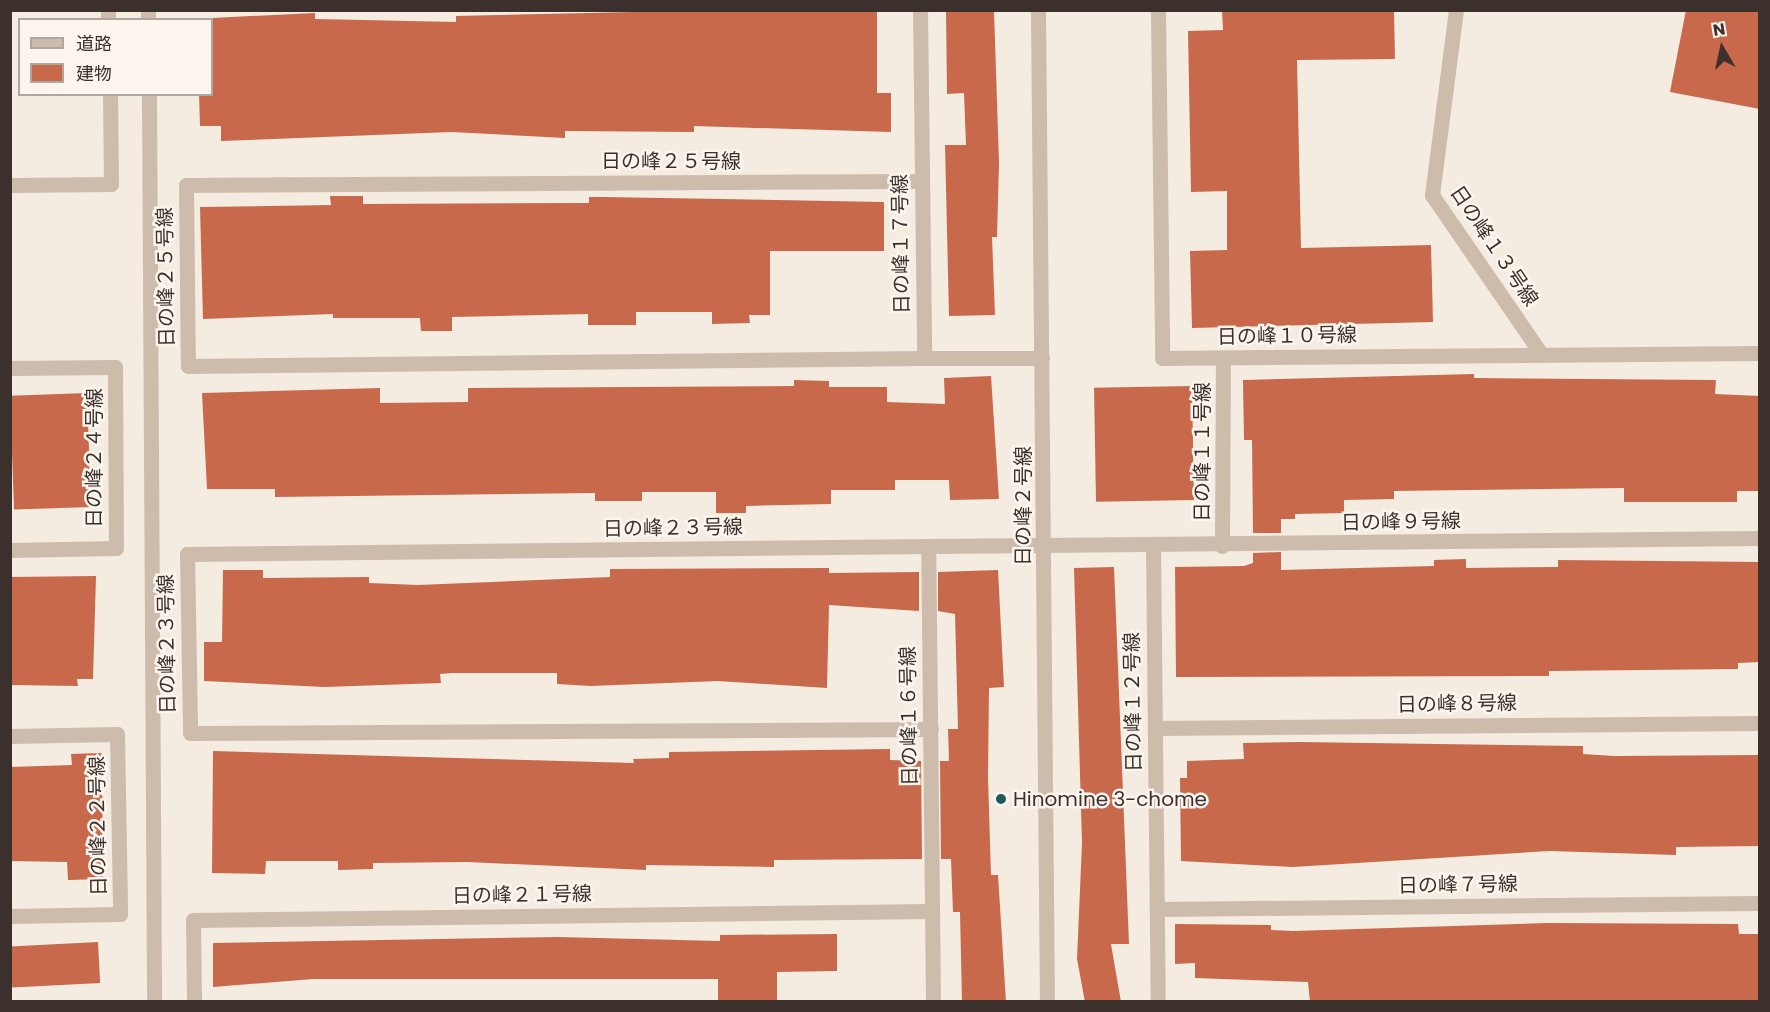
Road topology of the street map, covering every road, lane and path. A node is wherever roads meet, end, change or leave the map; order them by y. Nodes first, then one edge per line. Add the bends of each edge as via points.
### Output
1 (920, 10) edge
2 (1038, 10) edge
3 (1158, 10) edge
4 (1456, 10) edge
5 (110, 96) edge
6 (149, 96) edge
7 (921, 181) junction
8 (10, 185) edge
9 (1760, 353) edge
10 (1542, 355) junction
11 (924, 358) junction
12 (1042, 358) junction
13 (1223, 358) junction
14 (10, 368) edge
15 (1760, 538) edge
16 (928, 546) junction
17 (1044, 546) junction
18 (1222, 546) junction
19 (1153, 547) junction
20 (10, 550) edge
21 (1760, 723) edge
22 (1155, 728) junction
23 (931, 729) junction
24 (10, 736) edge
25 (1760, 903) edge
26 (1157, 909) junction
27 (932, 911) junction
28 (10, 916) edge
29 (154, 1002) edge
30 (194, 1002) edge
31 (933, 1002) edge
32 (1047, 1002) edge
33 (1158, 1002) edge

1 - 7 street, 日の峰１７号線
2 - 12 street, 日の峰２号線
3 - 13 street, 日の峰１０号線 via 1162,358
4 - 10 street, 日の峰１３号線 via 1432,195
5 - 8 street via 111,184
6 - 29 street
7 - 11 street, 日の峰１７号線
7 - 11 street, 日の峰２５号線 via 186,185 189,366
9 - 10 street, 日の峰１０号線
10 - 13 street, 日の峰１０号線
11 - 12 street
12 - 17 street, 日の峰２号線
13 - 18 street, 日の峰１１号線
14 - 20 street, 日の峰２４号線 via 115,367 116,548
15 - 18 street, 日の峰９号線
16 - 17 street
16 - 23 street, 日の峰１６号線
16 - 23 street, 日の峰２３号線 via 187,554 189,709 190,733
17 - 19 street, 日の峰９号線
17 - 32 street, 日の峰２号線
18 - 19 street, 日の峰９号線
19 - 22 street, 日の峰１２号線
21 - 22 street, 日の峰８号線
22 - 26 street, 日の峰１２号線
23 - 27 street, 日の峰１６号線
24 - 28 street, 日の峰２２号線 via 117,734 120,914
25 - 26 street, 日の峰７号線
26 - 33 street, 日の峰１２号線
27 - 30 street, 日の峰２１号線 via 194,920
27 - 31 street, 日の峰１６号線

